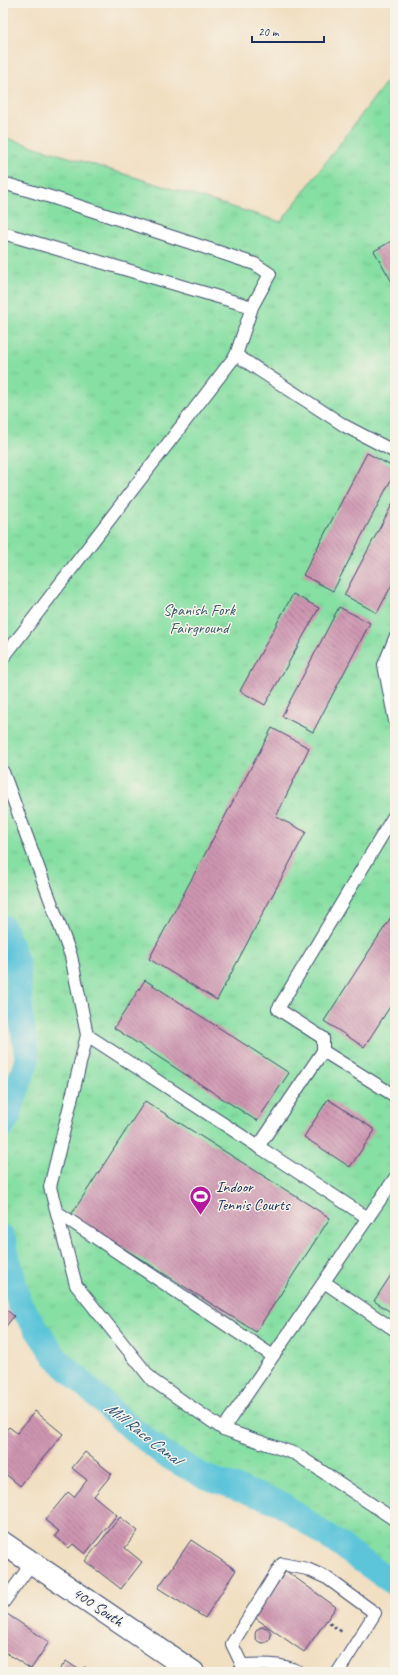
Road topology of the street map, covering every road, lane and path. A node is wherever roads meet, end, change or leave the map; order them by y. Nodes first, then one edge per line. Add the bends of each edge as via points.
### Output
1 (3, 183) edge
2 (3, 232) edge
3 (252, 307) junction
4 (236, 355) junction
5 (395, 452) edge
6 (395, 638) edge
7 (3, 658) edge
8 (395, 721) edge
9 (3, 772) edge
10 (395, 814) edge
11 (86, 1035) junction
12 (323, 1051) junction
13 (395, 1096) edge
14 (258, 1147) junction
15 (395, 1178) edge
16 (57, 1212) junction
17 (368, 1218) junction
18 (324, 1282) junction
19 (395, 1330) edge
20 (273, 1356) junction
21 (223, 1429) junction
22 (395, 1520) edge
23 (3, 1543) edge
24 (32, 1563) junction
25 (3, 1603) edge
26 (240, 1669) edge
27 (193, 1672) edge
28 (299, 1672) edge
29 (338, 1672) edge

1 - 3 lane via 255,264 270,274
2 - 3 lane
3 - 4 lane
4 - 5 lane via 345,426
4 - 7 lane
6 - 8 lane via 384,665
9 - 11 lane via 71,956
10 - 12 lane via 278,1009 323,1038
11 - 14 lane
11 - 16 lane via 50,1187
12 - 13 lane
12 - 14 lane
14 - 17 lane
15 - 17 lane
16 - 20 lane
16 - 21 lane via 76,1285 152,1380
17 - 18 lane
18 - 19 lane
18 - 20 lane
20 - 21 lane
21 - 22 lane via 296,1454
23 - 24 street, 400 South
24 - 25 lane
24 - 27 street, 400 South
26 - 28 lane via 259,1664 289,1666
26 - 29 lane via 232,1644 282,1564 307,1569 327,1578 375,1613

